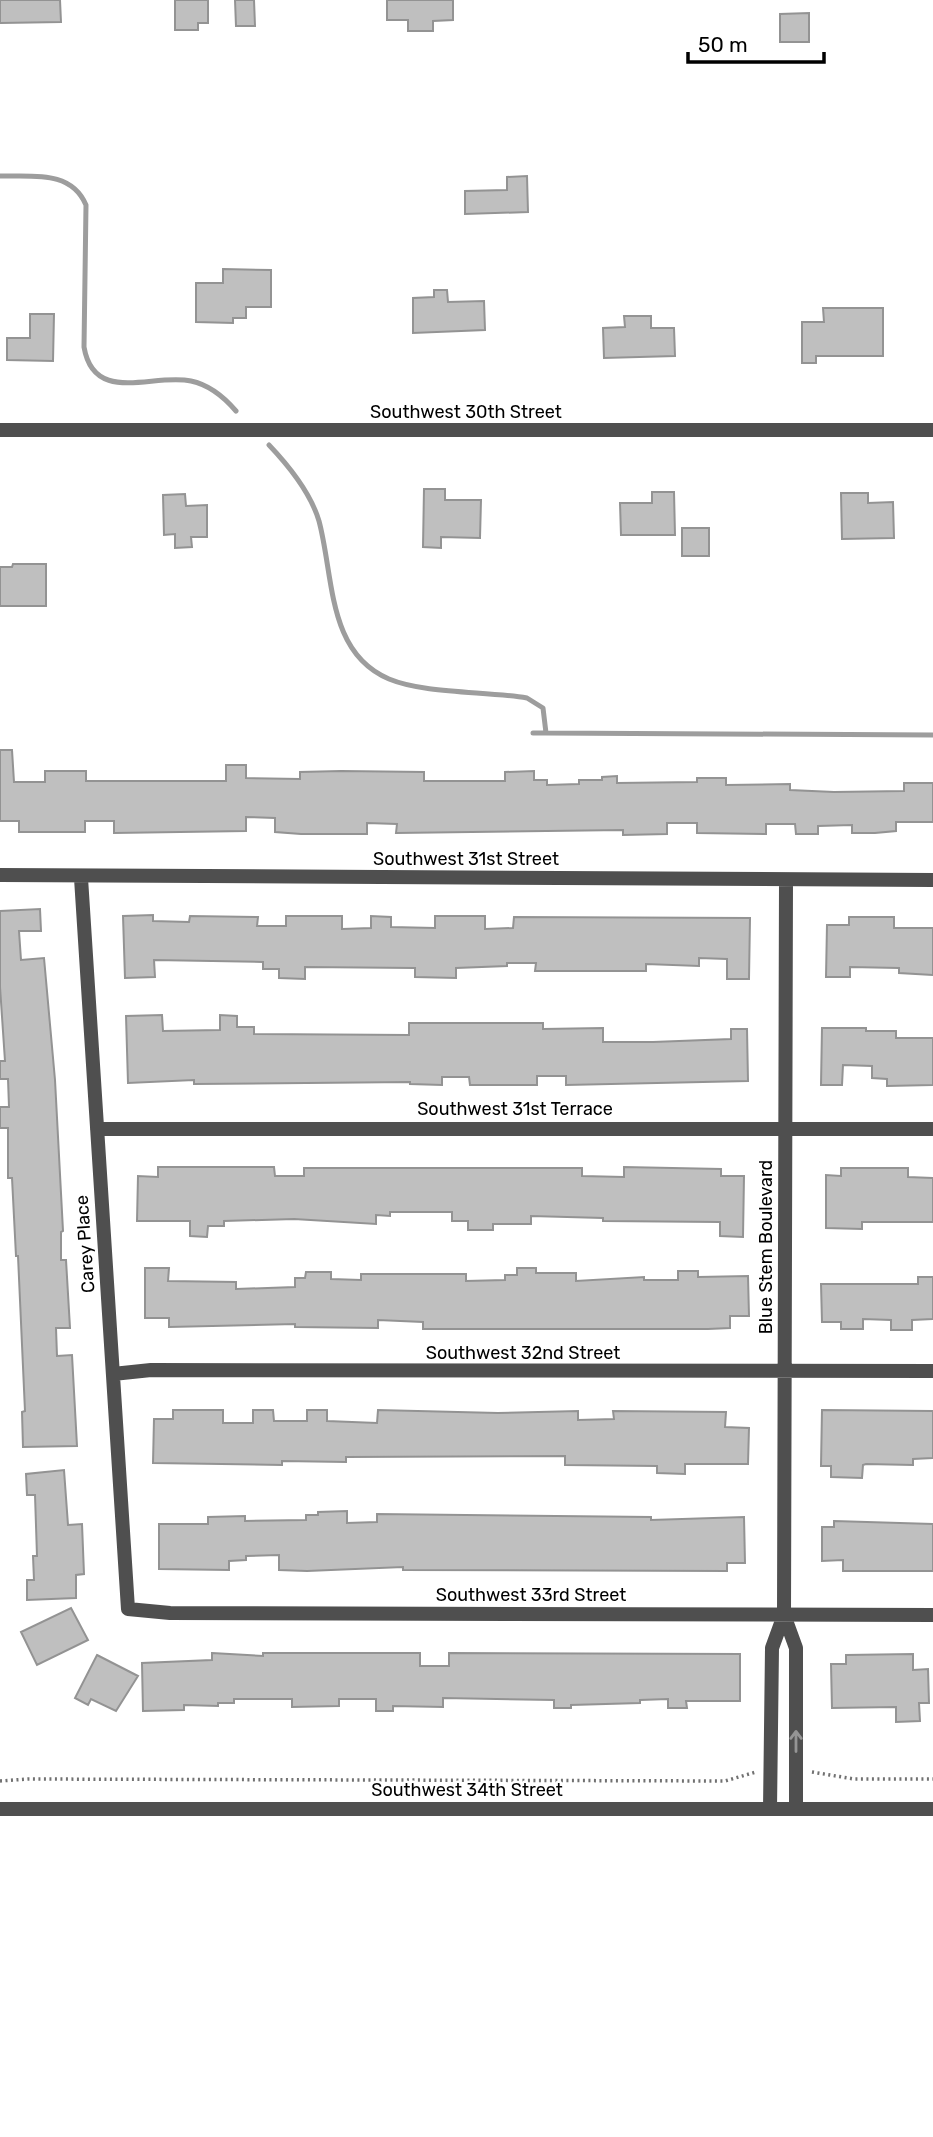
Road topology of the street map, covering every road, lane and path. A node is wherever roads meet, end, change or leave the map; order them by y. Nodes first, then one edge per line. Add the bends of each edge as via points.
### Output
1 (0, 430) edge
2 (933, 430) edge
3 (0, 875) edge
4 (81, 878) junction
5 (786, 880) junction
6 (933, 880) edge
7 (785, 1128) junction
8 (97, 1129) junction
9 (933, 1129) edge
10 (785, 1371) junction
11 (933, 1371) edge
12 (113, 1374) junction
13 (128, 1609) joint
14 (784, 1615) junction
15 (933, 1615) edge
16 (771, 1772) junction
17 (796, 1772) junction
18 (933, 1779) edge
19 (0, 1782) edge
20 (0, 1809) edge
21 (770, 1809) junction
22 (796, 1809) junction
23 (933, 1809) edge

1 - 2 street, Southwest 30th Street
3 - 4 street, Southwest 31st Street
4 - 5 street, Southwest 31st Street
4 - 8 street, Carey Place
5 - 6 street, Southwest 31st Street
5 - 7 street, Blue Stem Boulevard
7 - 8 street, Southwest 31st Terrace
7 - 9 street, Southwest 31st Terrace
7 - 10 street, Blue Stem Boulevard
8 - 12 street, Carey Place
10 - 11 street, Southwest 32nd Street
10 - 12 street, Southwest 32nd Street via 152,1370
10 - 14 street, Blue Stem Boulevard
12 - 13 street, Carey Place
13 - 14 street, Southwest 33rd Street via 170,1613
14 - 15 street, Southwest 33rd Street
14 - 16 street, Blue Stem Boulevard via 772,1648
17 -> 14 street, Blue Stem Boulevard via 796,1648
16 - 19 path via 751,1772 725,1781
16 - 21 street, Blue Stem Boulevard
17 - 18 path via 854,1779
17 - 22 street, Blue Stem Boulevard
20 - 21 street, Southwest 34th Street
21 - 22 street, Southwest 34th Street
22 - 23 street, Southwest 34th Street

